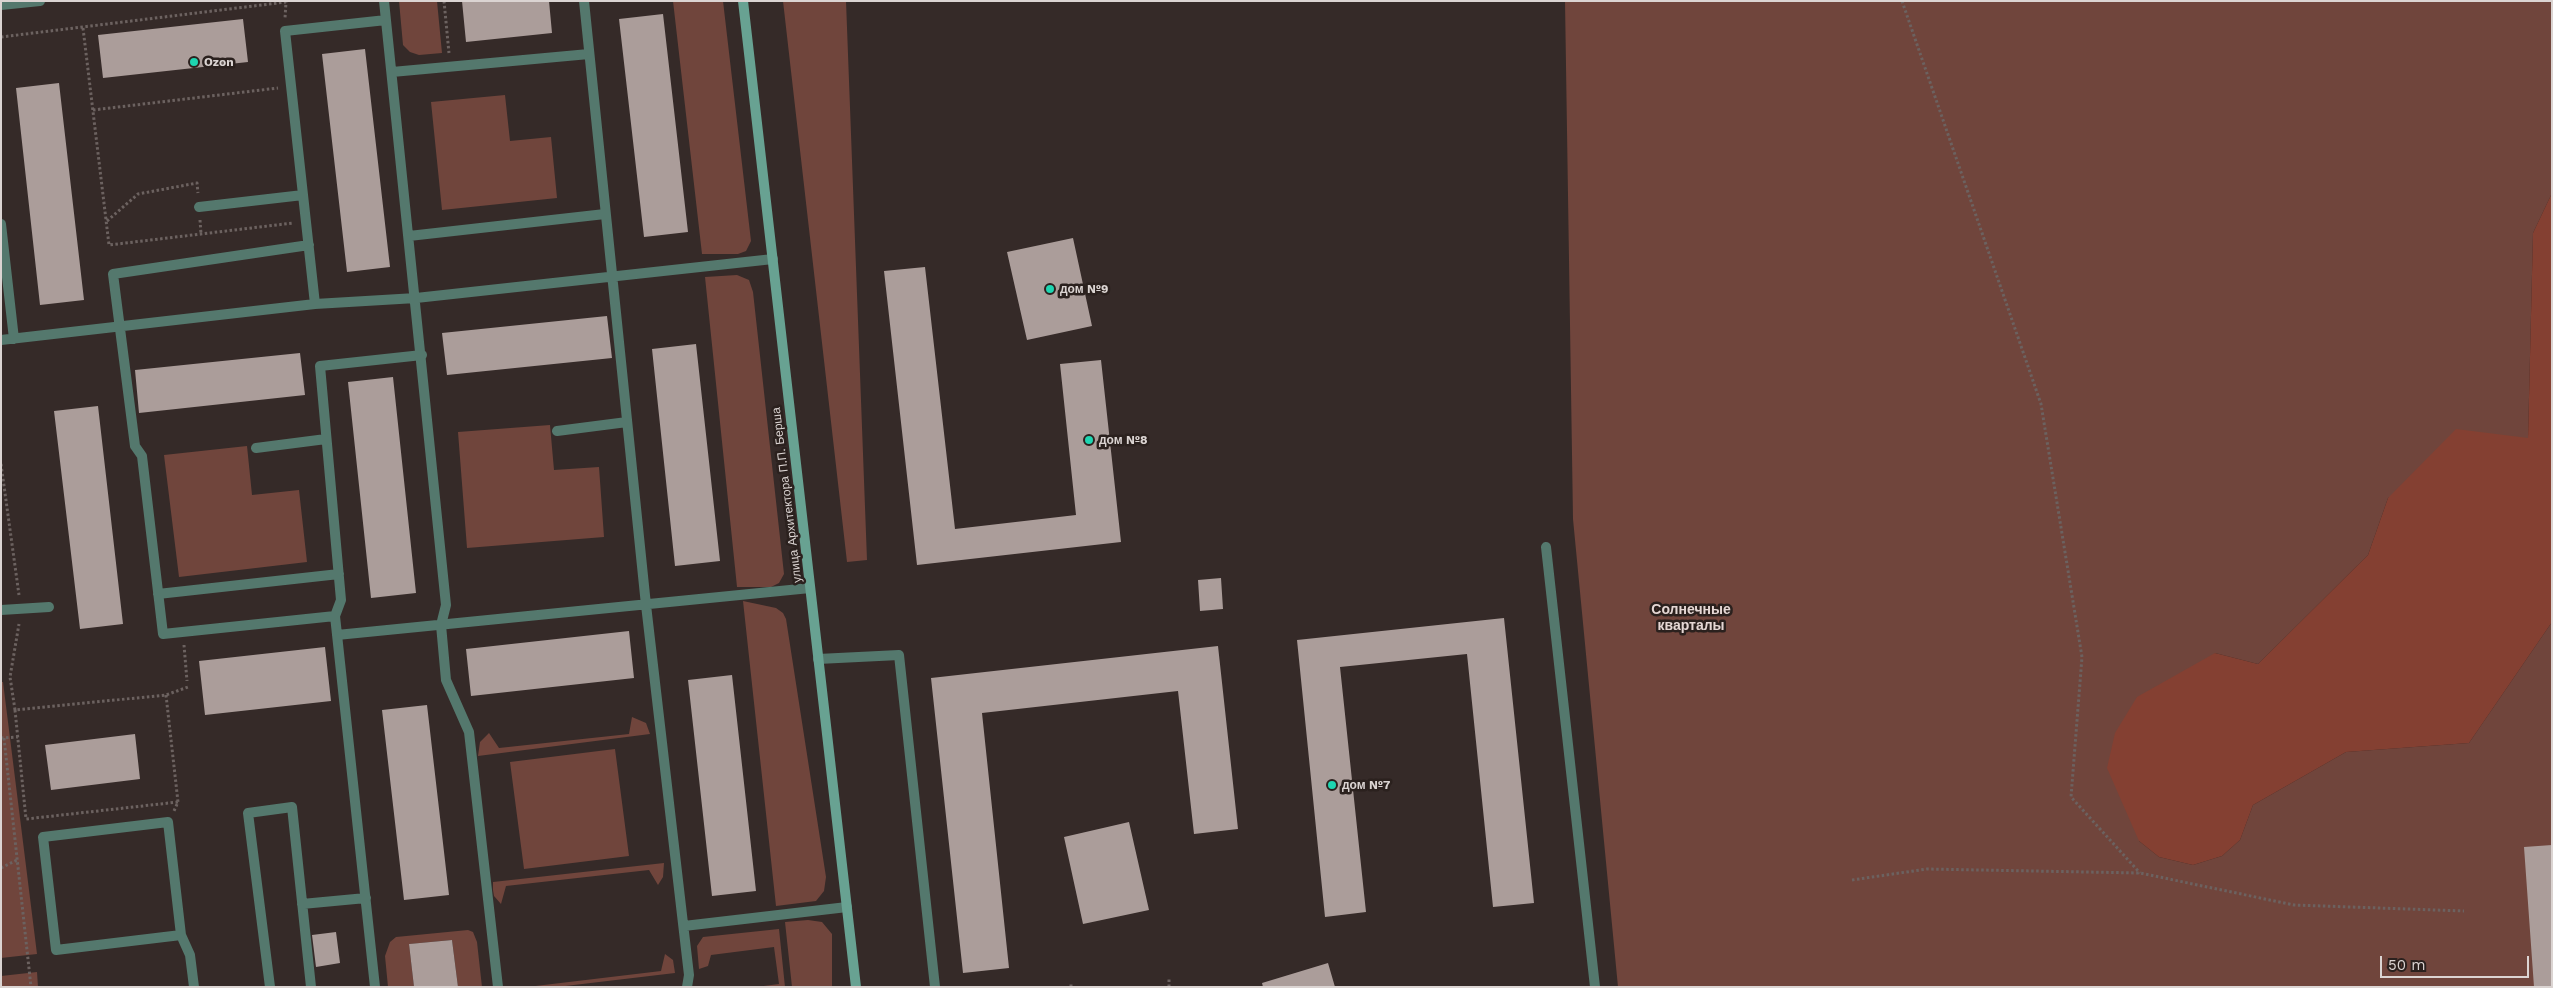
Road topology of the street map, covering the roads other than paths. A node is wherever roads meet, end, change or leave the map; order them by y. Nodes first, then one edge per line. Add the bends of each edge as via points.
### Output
1 (40, 1) edge
2 (384, 1) edge
3 (584, 1) edge
4 (743, 1) edge
5 (1, 5) edge
6 (386, 20) junction
7 (589, 54) junction
8 (392, 72) junction
9 (303, 195) junction
10 (199, 207) road end
11 (605, 214) junction
12 (1, 227) edge
13 (409, 236) junction
14 (309, 245) junction
15 (773, 259) junction
16 (612, 278) junction
17 (5, 284) edge
18 (416, 298) junction
19 (315, 304) junction
20 (119, 326) junction
21 (14, 339) junction
22 (1, 340) edge
23 (422, 356) junction
24 (627, 422) junction
25 (557, 431) dead end
26 (326, 439) junction
27 (256, 448) dead end
28 (1546, 547) dead end
29 (339, 574) junction
30 (810, 588) junction
31 (158, 594) junction
32 (646, 605) junction
33 (49, 607) dead end
34 (1, 610) edge
35 (335, 616) junction
36 (441, 625) junction
37 (337, 635) junction
38 (818, 659) junction
39 (366, 898) junction
40 (302, 904) junction
41 (847, 907) junction
42 (684, 926) junction
43 (182, 935) junction
44 (194, 987) edge
45 (270, 987) edge
46 (311, 987) edge
47 (375, 987) edge
48 (498, 987) edge
49 (687, 987) edge
50 (856, 987) edge
51 (935, 987) edge
52 (1595, 987) edge

1 - 5 lane
2 - 6 lane
3 - 7 lane
4 - 15 street, улица Архитектора П.П. Берша
6 - 8 lane
6 - 9 lane via 285,31
7 - 8 lane
7 - 11 lane
8 - 13 lane
9 - 10 lane
9 - 14 lane
11 - 13 lane
11 - 16 lane
12 - 17 lane
13 - 18 lane
14 - 19 lane
14 - 20 lane via 112,274
15 - 16 lane
15 - 30 street, улица Архитектора П.П. Берша
16 - 18 lane
16 - 24 lane
17 - 21 lane
18 - 19 lane
18 - 23 lane
19 - 20 lane
20 - 21 lane
20 - 31 lane via 135,446 142,456
21 - 22 lane
23 - 26 lane via 320,366
23 - 36 lane via 446,605
24 - 25 lane
24 - 32 lane
26 - 27 lane
26 - 29 lane
28 - 52 lane
29 - 31 lane
29 - 35 lane via 342,600
30 - 32 lane
30 - 38 street, улица Архитектора П.П. Берша
31 - 35 lane via 163,634
32 - 36 lane
32 - 42 lane
33 - 34 lane
35 - 37 lane
36 - 37 lane
36 - 48 lane via 446,680 469,732
37 - 39 lane
38 - 41 street, улица Архитектора П.П. Берша
38 - 51 lane via 899,655
39 - 40 lane
39 - 47 lane
40 - 45 lane via 292,807 248,813
40 - 46 lane
41 - 42 lane
41 - 50 street, улица Архитектора П.П. Берша
42 - 49 lane via 689,975
43 - 43 lane via 168,822 43,837 56,950
43 - 44 lane via 190,955

